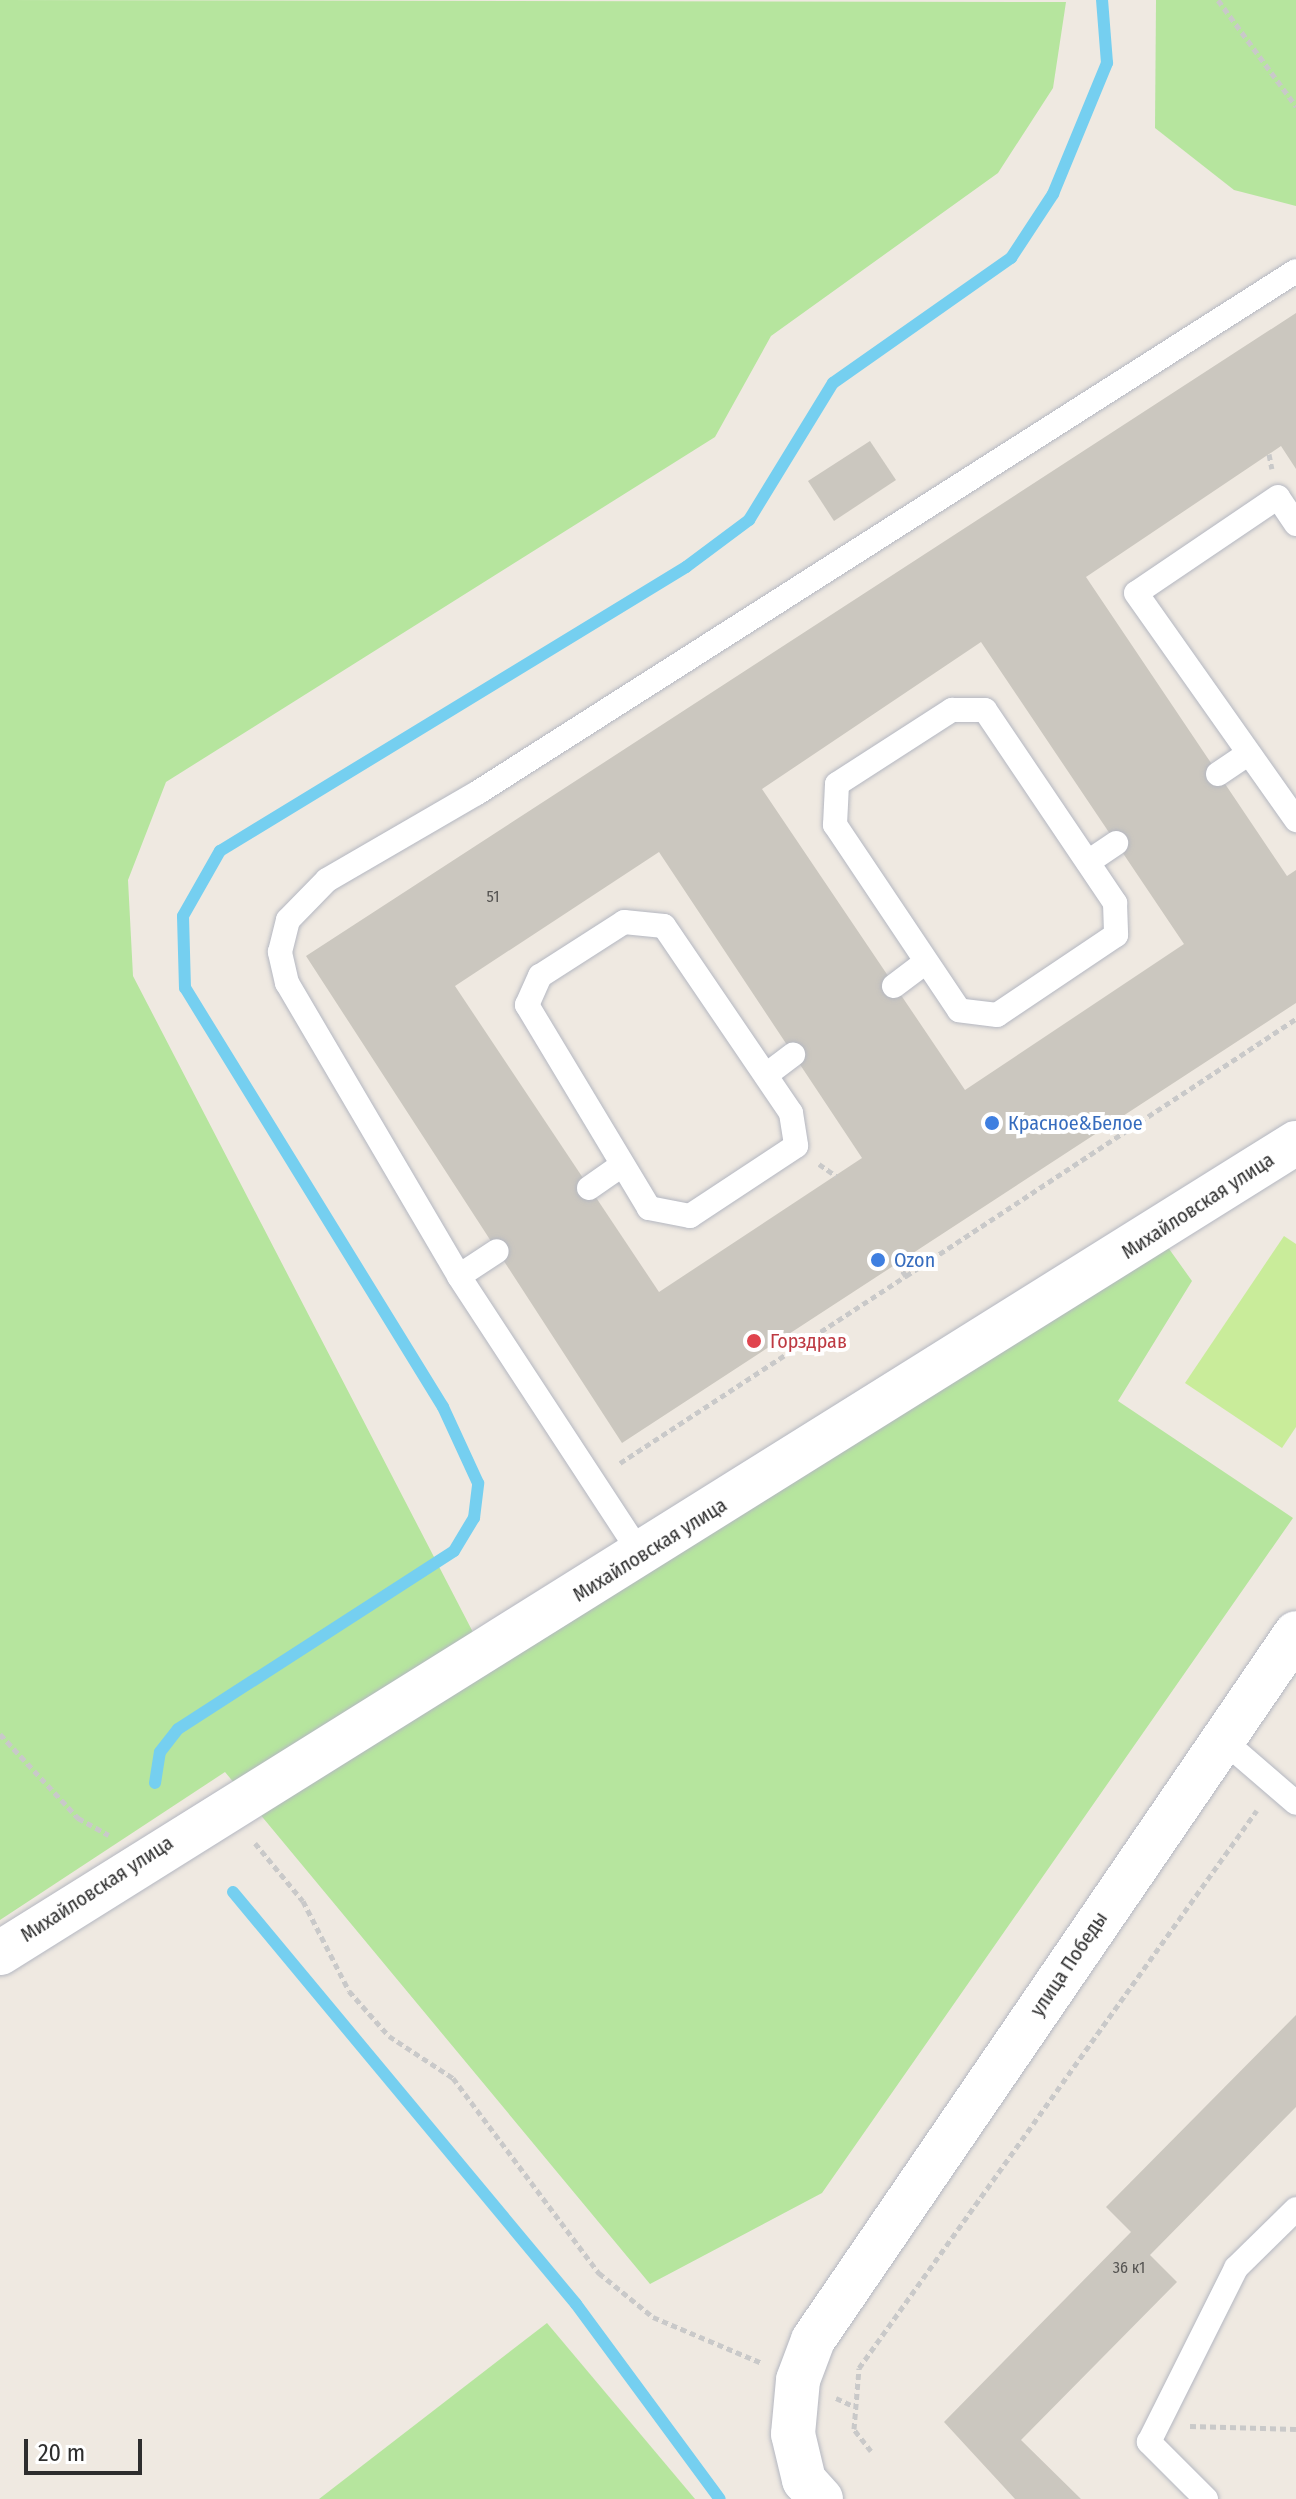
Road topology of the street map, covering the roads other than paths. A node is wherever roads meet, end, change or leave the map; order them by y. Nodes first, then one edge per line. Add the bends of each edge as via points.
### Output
1 (1296, 271) edge
2 (1296, 524) edge
3 (1246, 755) junction
4 (1218, 774) dead end
5 (1296, 820) edge
6 (1116, 843) dead end
7 (1088, 862) junction
8 (926, 962) junction
9 (894, 986) dead end
10 (793, 1055) dead end
11 (766, 1075) junction
12 (1296, 1143) edge
13 (622, 1165) junction
14 (589, 1188) dead end
15 (497, 1251) dead end
16 (459, 1276) junction
17 (642, 1556) junction
18 (1296, 1633) edge
19 (1223, 1740) junction
20 (1296, 1803) edge
21 (0, 1953) edge
22 (1296, 2209) edge
23 (821, 2499) edge
24 (1206, 2499) edge

1 - 16 lane via 304,897 280,952 287,983
2 - 3 lane via 1278,497 1136,593
3 - 4 lane
3 - 5 lane
6 - 7 lane
7 - 8 lane via 1115,903 1116,935 997,1015 959,1010
7 - 8 lane via 985,710 952,710 837,784 835,825
8 - 9 lane
10 - 11 lane
11 - 13 lane via 791,1113 796,1146 690,1216 649,1208
11 - 13 lane via 664,926 624,922 581,948 540,976 527,1005
12 - 17 street, Михайловская улица
13 - 14 lane
15 - 16 lane
16 - 17 lane
17 - 21 street, Михайловская улица via 141,1860
18 - 19 street, улица Победы
19 - 20 lane
19 - 23 street, улица Победы via 843,2296 798,2380 793,2434 804,2480
22 - 24 lane via 1236,2268 1149,2442

